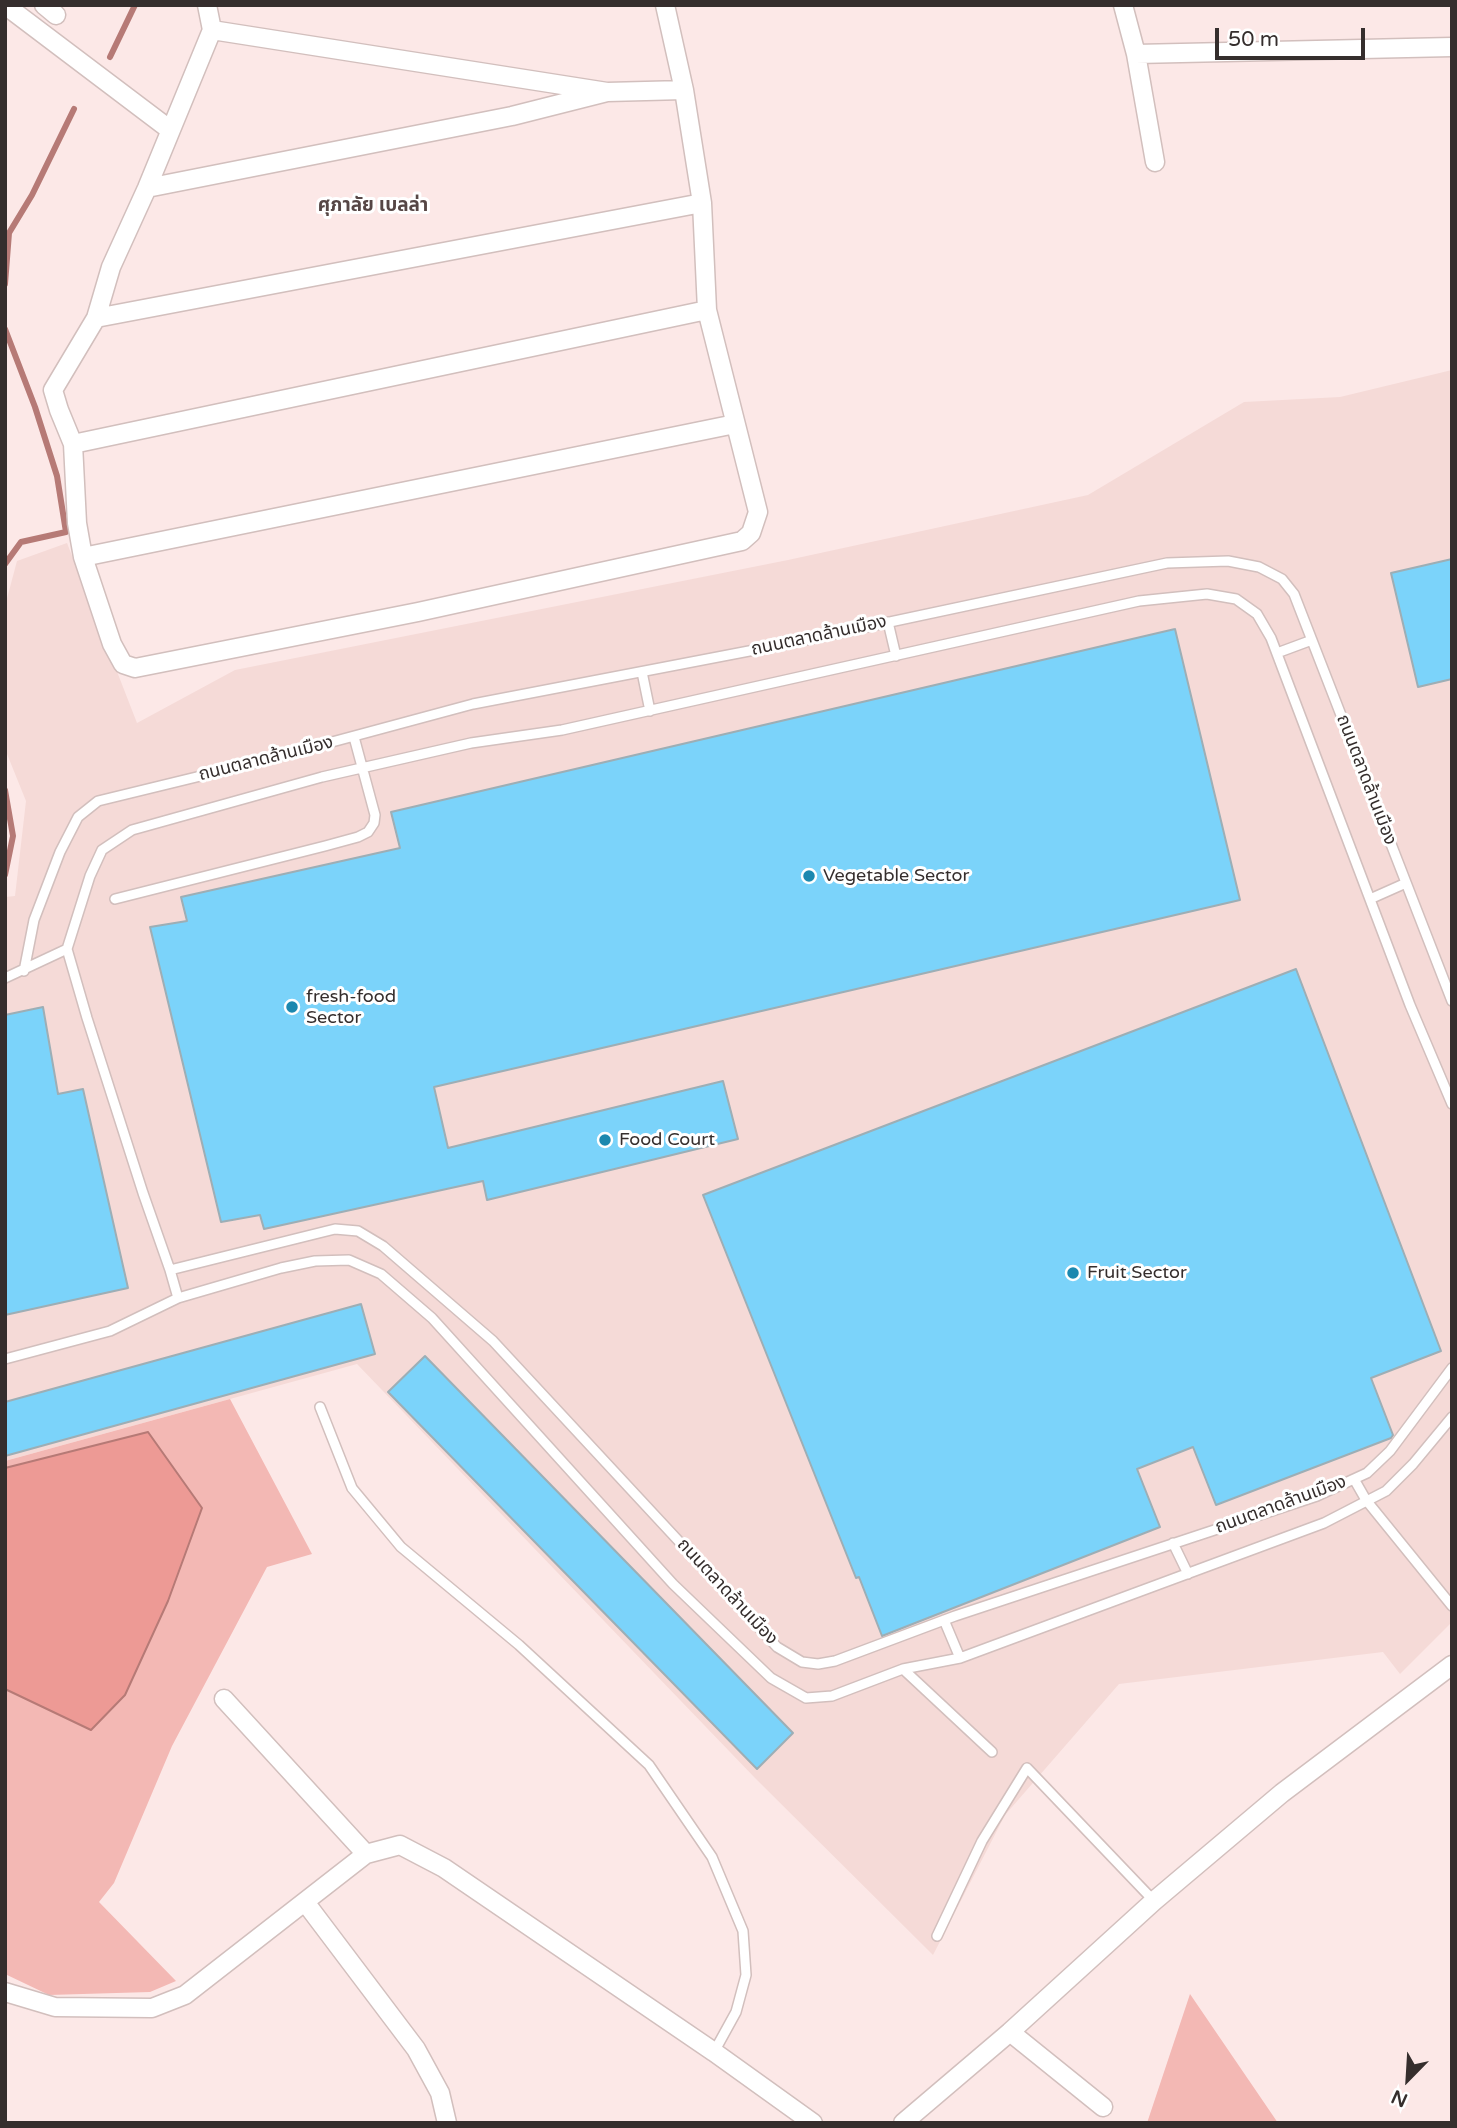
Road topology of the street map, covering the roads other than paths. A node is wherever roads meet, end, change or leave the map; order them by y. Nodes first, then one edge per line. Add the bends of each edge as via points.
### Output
1 (5, 5) edge
2 (206, 5) edge
3 (665, 5) edge
4 (1123, 5) edge
5 (212, 30) junction
6 (1452, 47) edge
7 (1136, 54) junction
8 (684, 90) junction
9 (607, 92) junction
10 (169, 129) junction
11 (1155, 162) dead end
12 (147, 188) junction
13 (702, 203) junction
14 (707, 310) junction
15 (96, 318) junction
16 (735, 424) junction
17 (74, 444) junction
18 (83, 557) junction
19 (888, 622) junction
20 (1312, 640) junction
21 (1277, 653) junction
22 (896, 656) junction
23 (642, 672) junction
24 (650, 711) junction
25 (354, 737) junction
26 (363, 767) junction
27 (1406, 883) junction
28 (115, 899) dead end
29 (1370, 899) junction
30 (67, 949) junction
31 (24, 971) junction
32 (5, 978) edge
33 (1452, 1001) edge
34 (1452, 1104) edge
35 (170, 1270) junction
36 (178, 1298) junction
37 (5, 1359) edge
38 (1452, 1368) edge
39 (320, 1407) dead end
40 (1452, 1417) edge
41 (1354, 1479) junction
42 (1366, 1500) junction
43 (1173, 1543) junction
44 (1188, 1574) junction
45 (1452, 1606) edge
46 (944, 1620) junction
47 (960, 1658) junction
48 (1452, 1665) edge
49 (903, 1669) junction
50 (224, 1699) dead end
51 (992, 1752) dead end
52 (366, 1854) junction
53 (1154, 1901) junction
54 (305, 1902) junction
55 (937, 1936) dead end
56 (5, 1992) edge
57 (1010, 2032) junction
58 (714, 2052) junction
59 (1103, 2107) dead end
60 (447, 2123) edge
61 (813, 2123) edge
62 (903, 2123) edge

1 - 10 street
2 - 5 street
3 - 8 street
4 - 7 street
5 - 9 street
5 - 10 street
6 - 7 street
7 - 11 street
8 - 9 street
8 - 13 street
9 - 12 street via 513,116
10 - 12 street
12 - 15 street via 111,267
13 - 14 street
13 - 15 street
14 - 16 street
14 - 17 street
15 - 17 street via 53,390
16 - 18 street
16 - 18 street via 758,512 751,533 742,541 145,668 123,664
17 - 18 street via 76,523
19 - 20 lane, ถนนตลาดล้านเมือง via 1167,562 1228,561 1259,567 1282,579 1294,594
19 - 22 lane
19 - 23 lane, ถนนตลาดล้านเมือง
20 - 21 lane
20 - 27 lane, ถนนตลาดล้านเมือง
21 - 22 lane, ถนนตลาดล้านเมือง via 1257,614 1236,599 1207,594 1139,601
21 - 29 lane, ถนนตลาดล้านเมือง
22 - 24 lane, ถนนตลาดล้านเมือง
23 - 24 lane
23 - 25 lane, ถนนตลาดล้านเมือง via 473,704
24 - 26 lane, ถนนตลาดล้านเมือง
25 - 26 lane
25 - 31 lane, ถนนตลาดล้านเมือง via 98,801 78,817 60,852 34,920
26 - 28 lane via 375,815 368,832
26 - 30 lane, ถนนตลาดล้านเมือง via 132,830 108,844 90,876
27 - 29 lane
27 - 33 lane, ถนนตลาดล้านเมือง
29 - 34 lane, ถนนตลาดล้านเมือง
30 - 31 lane
30 - 35 lane
31 - 32 lane
35 - 36 lane
35 - 46 lane, ถนนตลาดล้านเมือง via 335,1229 358,1231 383,1246 493,1341 777,1647 802,1662 818,1664
36 - 37 lane, ถนนตลาดล้านเมือง via 110,1331
36 - 49 lane, ถนนตลาดล้านเมือง via 315,1261 349,1260 381,1274 432,1318 673,1584 771,1678 806,1698 832,1696
38 - 41 lane, ถนนตลาดล้านเมือง via 1390,1451
39 - 58 lane via 352,1488 401,1547 519,1645 649,1765 712,1857 743,1931 746,1975 736,2012
40 - 42 lane, ถนนตลาดล้านเมือง via 1386,1491
41 - 42 lane
41 - 43 lane, ถนนตลาดล้านเมือง via 1317,1496
42 - 44 lane, ถนนตลาดล้านเมือง via 1324,1523
42 - 45 lane
43 - 44 lane
43 - 46 lane, ถนนตลาดล้านเมือง
44 - 47 lane, ถนนตลาดล้านเมือง
46 - 47 lane
47 - 49 lane, ถนนตลาดล้านเมือง
48 - 53 street via 1282,1793
49 - 51 lane
50 - 52 street
52 - 54 street
52 - 58 street via 400,1845 444,1868
53 - 55 lane via 1027,1768 982,1841
53 - 57 street
54 - 56 street via 185,1995 152,2008 55,2007
54 - 60 street via 416,2049 440,2093
57 - 59 street
57 - 62 street
58 - 61 street

